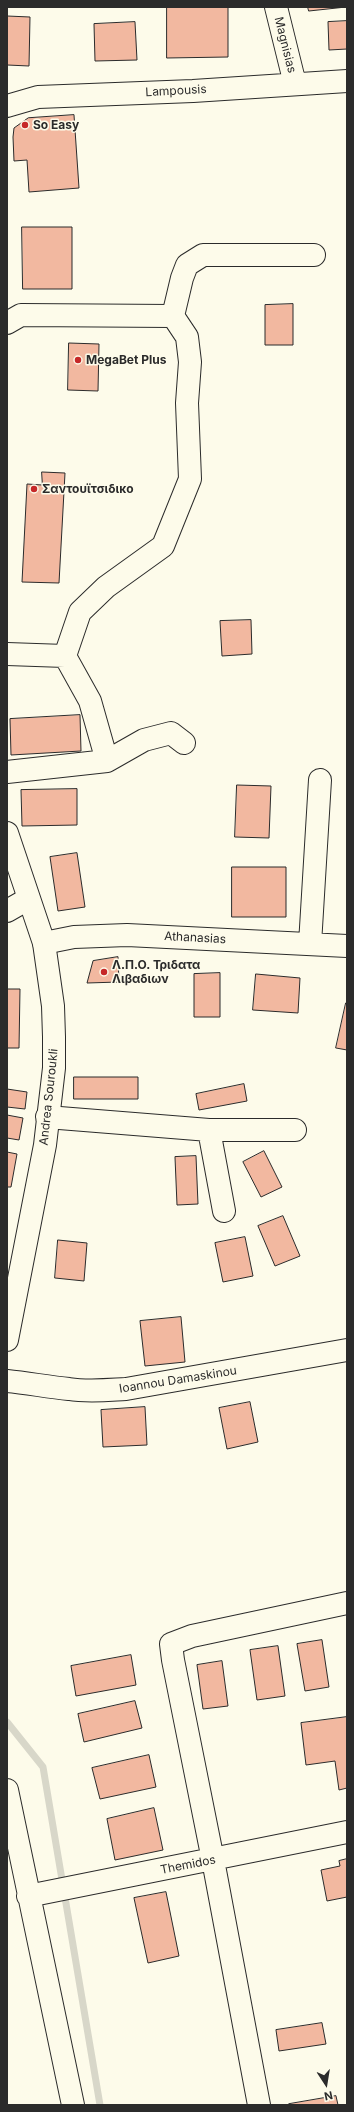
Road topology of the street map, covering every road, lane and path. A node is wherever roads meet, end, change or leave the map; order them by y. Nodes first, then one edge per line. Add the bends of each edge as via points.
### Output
1 (276, 7) edge
2 (347, 81) edge
3 (295, 84) junction
4 (7, 106) edge
5 (314, 255) dead end
6 (173, 316) junction
7 (7, 323) edge
8 (7, 654) edge
9 (66, 656) junction
10 (184, 743) dead end
11 (107, 761) junction
12 (7, 772) edge
13 (320, 780) dead end
14 (7, 833) edge
15 (28, 899) junction
16 (7, 911) edge
17 (44, 943) junction
18 (310, 944) junction
19 (347, 946) edge
20 (47, 1117) junction
21 (209, 1130) junction
22 (295, 1130) dead end
23 (224, 1210) dead end
24 (8, 1334) edge
25 (347, 1350) edge
26 (7, 1381) edge
27 (347, 1603) edge
28 (7, 1790) edge
29 (347, 1832) edge
30 (213, 1860) junction
31 (37, 1894) junction
32 (34, 1985) dead end
33 (58, 2105) edge
34 (73, 2105) edge
35 (259, 2105) edge

1 - 3 street, Magnisias
2 - 3 street, Lampousis
3 - 4 street, Lampousis via 38,97
5 - 6 street via 203,254 188,265 182,278
6 - 7 street via 21,315
6 - 9 street via 187,337 190,362 186,403 190,480 163,546 106,587 80,612
8 - 9 street
9 - 11 street via 90,701
10 - 11 street via 171,734 164,735 144,740
11 - 12 street
13 - 18 street
14 - 15 street, Andrea Souroukli
15 - 16 street
15 - 17 street, Andrea Souroukli
17 - 18 street, Athanasias via 74,937 127,935
17 - 20 street, Andrea Souroukli via 53,1006 54,1037 54,1068
18 - 19 street, Athanasias
20 - 21 street
20 - 24 street, Andrea Souroukli via 45,1145
21 - 22 street
21 - 23 street
25 - 26 street, Ioannou Damaskinou via 126,1389 70,1390
27 - 30 street via 192,1636 171,1644
28 - 31 street
29 - 30 street, Themidos
30 - 31 street, Themidos
30 - 35 street
31 - 34 street
32 - 33 street

